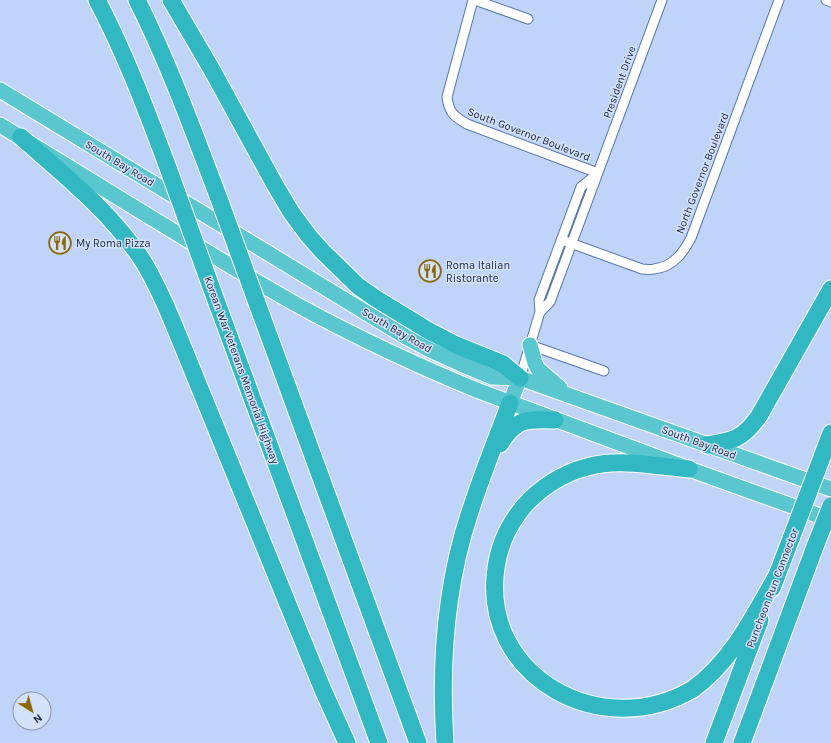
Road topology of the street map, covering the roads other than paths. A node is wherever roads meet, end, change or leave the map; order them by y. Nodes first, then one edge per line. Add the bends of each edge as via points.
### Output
1 (97, 0) edge
2 (137, 0) edge
3 (171, 0) edge
4 (474, 0) edge
5 (662, 0) edge
6 (779, 0) edge
7 (826, 0) edge
8 (831, 2) edge
9 (528, 19) dead end
10 (0, 90) edge
11 (0, 125) edge
12 (20, 138) junction
13 (598, 173) junction
14 (562, 240) junction
15 (572, 244) junction
16 (831, 289) edge
17 (540, 312) junction
18 (530, 345) junction
19 (604, 371) dead end
20 (520, 378) junction
21 (569, 395) junction
22 (510, 403) junction
23 (555, 420) junction
24 (831, 433) edge
25 (707, 445) junction
26 (486, 467) junction
27 (689, 469) junction
28 (831, 489) edge
29 (831, 506) edge
30 (831, 520) edge
31 (776, 577) junction
32 (347, 743) edge
33 (379, 743) edge
34 (418, 743) edge
35 (445, 743) edge
36 (714, 743) edge
37 (742, 743) edge

1 - 33 highway, Korean War Veterans Memorial Highway, bridge via 114,32 151,122
2 - 34 highway, bridge via 186,109
3 - 20 highway via 291,212 323,252 358,286 375,298 456,345 503,364
4 - 9 street
4 - 13 street, South Governor Boulevard via 447,97 452,113 466,124
5 - 13 street, President Drive
6 - 15 street, North Governor Boulevard via 691,238 680,256 665,267 654,270 642,269
7 - 8 street
10 - 20 highway, South Bay Road via 430,350 492,377
11 - 12 highway, South Bay Road
12 - 22 highway, South Bay Road via 302,307 406,360
12 - 32 highway via 97,204 128,240 153,279
13 - 14 street, President Drive via 581,187
13 - 15 street, President Drive
14 - 15 street, North Governor Boulevard
14 - 17 street, President Drive via 539,300
15 - 17 street, President Drive via 550,302
16 - 25 highway via 753,426 733,440
17 - 18 street, President Drive
18 - 19 street
18 - 20 street, President Drive
18 - 21 highway via 538,369
20 - 21 highway, South Bay Road
20 - 22 highway
21 - 25 highway, South Bay Road
22 - 23 highway, South Bay Road
22 - 26 highway
23 - 26 highway via 529,420 516,425 506,434
23 - 27 highway, South Bay Road
24 - 31 highway, Puncheon Run Connector, bridge
25 - 28 highway, South Bay Road
26 - 35 highway via 459,551 449,603 443,674
27 - 30 highway, South Bay Road
27 - 31 highway via 624,463 586,467 557,479 531,499 518,513 508,529 497,559 494,588 495,606 502,631 516,658 539,683 576,705 591,710 619,713 651,709 667,704 693,690 705,680 743,634
29 - 37 highway, bridge
31 - 36 highway, Puncheon Run Connector

